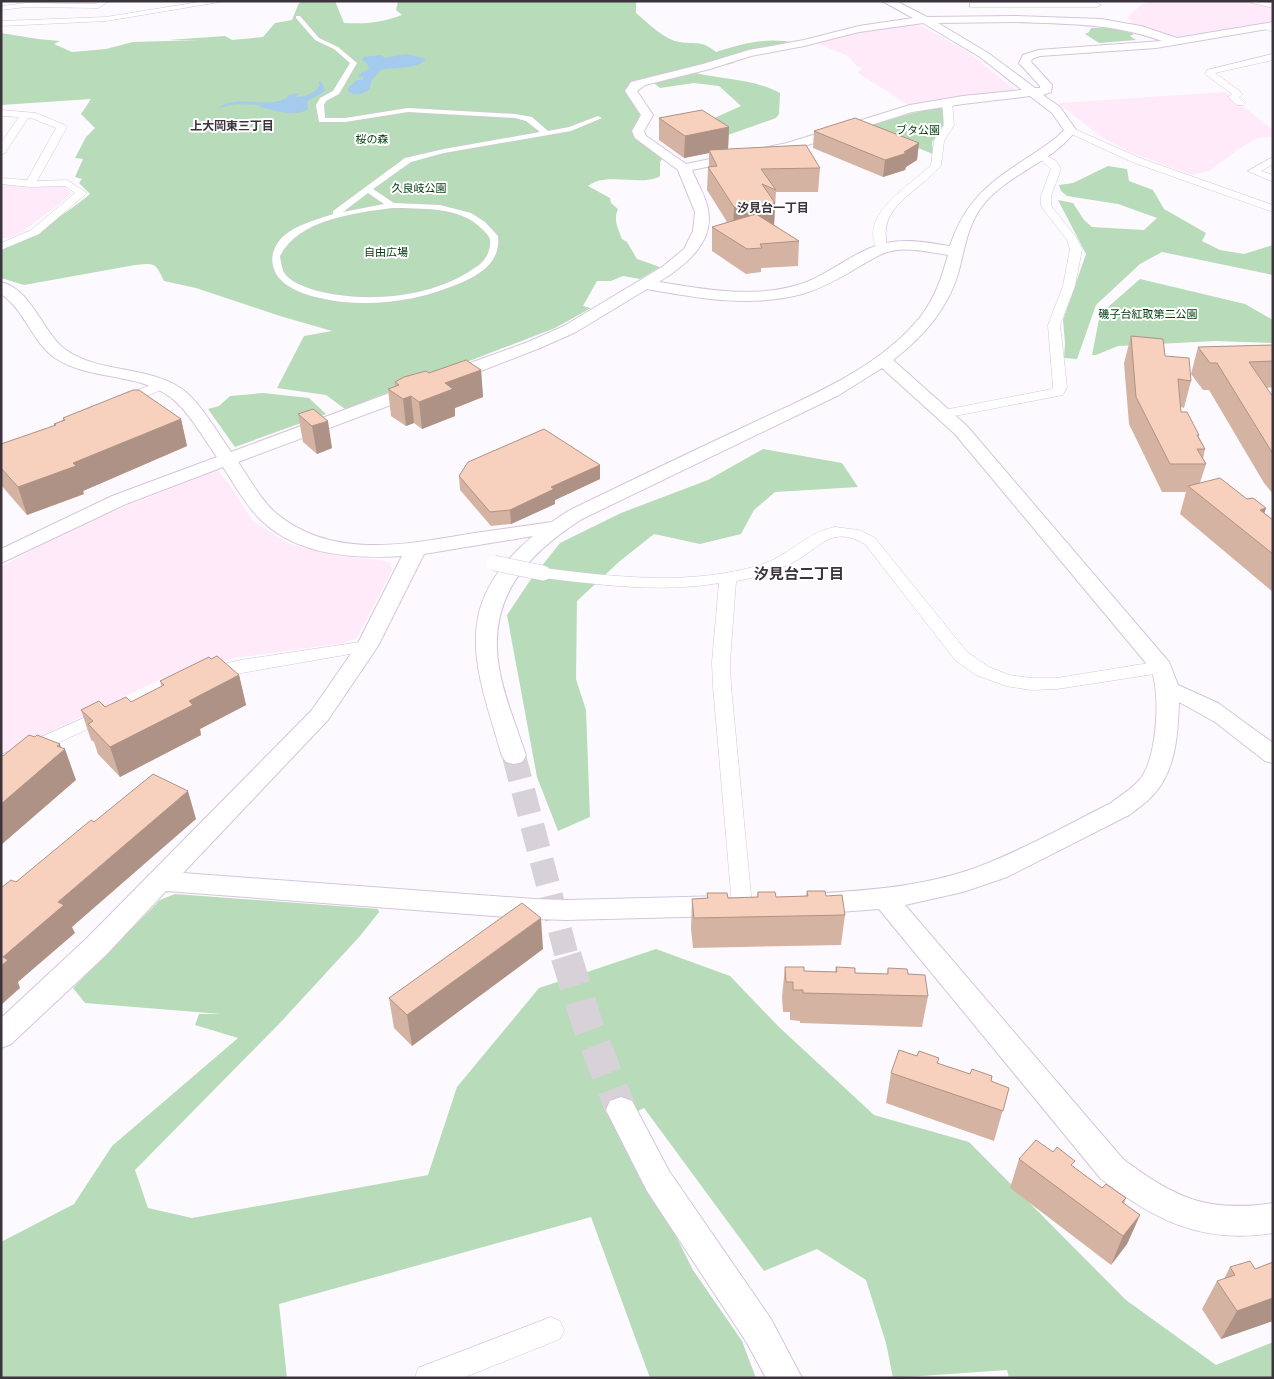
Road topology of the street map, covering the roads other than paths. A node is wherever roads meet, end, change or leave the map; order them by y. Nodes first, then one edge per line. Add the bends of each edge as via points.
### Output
1 (105, 1) edge
2 (222, 1) edge
3 (887, 1) edge
4 (1255, 1) edge
5 (1054, 3) edge
6 (1096, 3) edge
7 (17, 4) edge
8 (973, 5) edge
9 (1016, 6) edge
10 (1273, 6) edge
11 (1, 8) edge
12 (298, 17) dead end
13 (925, 20) junction
14 (1110, 23) junction
15 (1, 24) edge
16 (1270, 28) edge
17 (1177, 42) junction
18 (1273, 57) edge
19 (1032, 92) junction
20 (947, 102) junction
21 (1240, 104) dead end
22 (46, 111) dead end
23 (1, 113) edge
24 (31, 115) junction
25 (598, 118) dead end
26 (1070, 130) junction
27 (545, 132) junction
28 (1, 151) edge
29 (1042, 156) junction
30 (1273, 160) edge
31 (684, 168) junction
32 (1273, 179) edge
33 (1, 181) edge
34 (30, 184) junction
35 (367, 188) junction
36 (392, 205) junction
37 (1273, 209) edge
38 (335, 215) junction
39 (1, 247) edge
40 (882, 248) junction
41 (955, 251) junction
42 (645, 284) junction
43 (2, 289) edge
44 (882, 360) junction
45 (161, 385) junction
46 (106, 408) edge
47 (944, 414) junction
48 (229, 459) junction
49 (556, 527) junction
50 (416, 549) junction
51 (1, 557) edge
52 (494, 563) dead end
53 (728, 577) junction
54 (366, 646) junction
55 (194, 677) edge
56 (1164, 678) junction
57 (123, 706) edge
58 (1273, 755) edge
59 (514, 756) tunnel mouth
60 (1, 763) edge
61 (161, 881) junction
62 (885, 900) junction
63 (790, 904) edge
64 (752, 905) joint
65 (1, 1036) edge
66 (622, 1110) tunnel mouth
67 (1273, 1218) edge
68 (551, 1330) dead end
69 (428, 1378) edge
70 (785, 1378) edge

1 - 7 street via 98,6
2 - 15 street via 106,19
3 - 13 street
4 - 10 street
5 - 6 street
5 - 9 street
6 - 14 street
7 - 11 street
8 - 9 street
12 - 27 street via 323,43 336,48 354,63 336,92 320,105 322,120 345,120 408,110 529,119
13 - 14 street via 1016,18
13 - 19 street via 984,55
13 - 31 street via 749,53 635,86 631,94 647,115 638,131 641,138
14 - 17 street via 1137,28
16 - 17 street
17 - 19 street via 1031,55 1025,63 1048,87
18 - 21 street via 1210,72 1238,94 1233,97
19 - 20 street
19 - 26 street via 1056,110
20 - 31 street via 891,114 789,147
20 - 40 street via 949,125 939,140 936,165 910,186 888,212 879,232
22 - 24 street
23 - 24 street
24 - 28 street
24 - 34 street via 62,128
25 - 27 street via 571,129
26 - 29 street
26 - 37 street via 1136,160
27 - 35 street via 408,160
29 - 41 street via 988,192 974,206
29 - 47 street via 1056,169 1046,196 1046,206 1076,248 1069,286 1054,325 1060,387 1058,392
30 - 32 street via 1253,171
31 - 42 street via 702,212 700,231 682,259
33 - 34 street
34 - 39 street via 67,183 82,193 35,232
35 - 36 street
35 - 38 street
36 - 38 street
36 - 38 street via 440,208 477,220 494,236 492,252 482,267 454,283 430,292 397,298 325,296 286,281 276,263 282,243 297,232
40 - 41 street via 906,246
40 - 42 street via 820,283 780,294 743,297
41 - 44 street via 946,286 932,312
42 - 48 street via 554,337
43 - 45 street via 20,305 46,340 64,355 96,368
44 - 47 street
44 - 49 street via 833,391
45 - 46 street
45 - 48 street via 182,398
47 - 56 street
48 - 50 street via 266,515 291,533 353,551
48 - 51 street via 119,500
49 - 50 street
49 - 59 street via 522,558 500,586 489,614 488,669
50 - 54 street
52 - 53 street, bridge via 612,581 676,582
53 - 56 street via 782,562 823,535 854,534 870,541 961,656 986,674 1020,684 1052,685
53 - 64 street via 722,686
54 - 55 street
54 - 61 street via 320,715
56 - 58 street
56 - 62 street via 1160,761 1152,780 1139,796 998,870 963,882
57 - 60 street
61 - 64 street via 534,909
61 - 65 street
62 - 63 street
62 - 67 street via 1112,1169 1162,1204 1190,1215 1241,1223
66 - 70 street via 658,1181 759,1331
68 - 69 street

